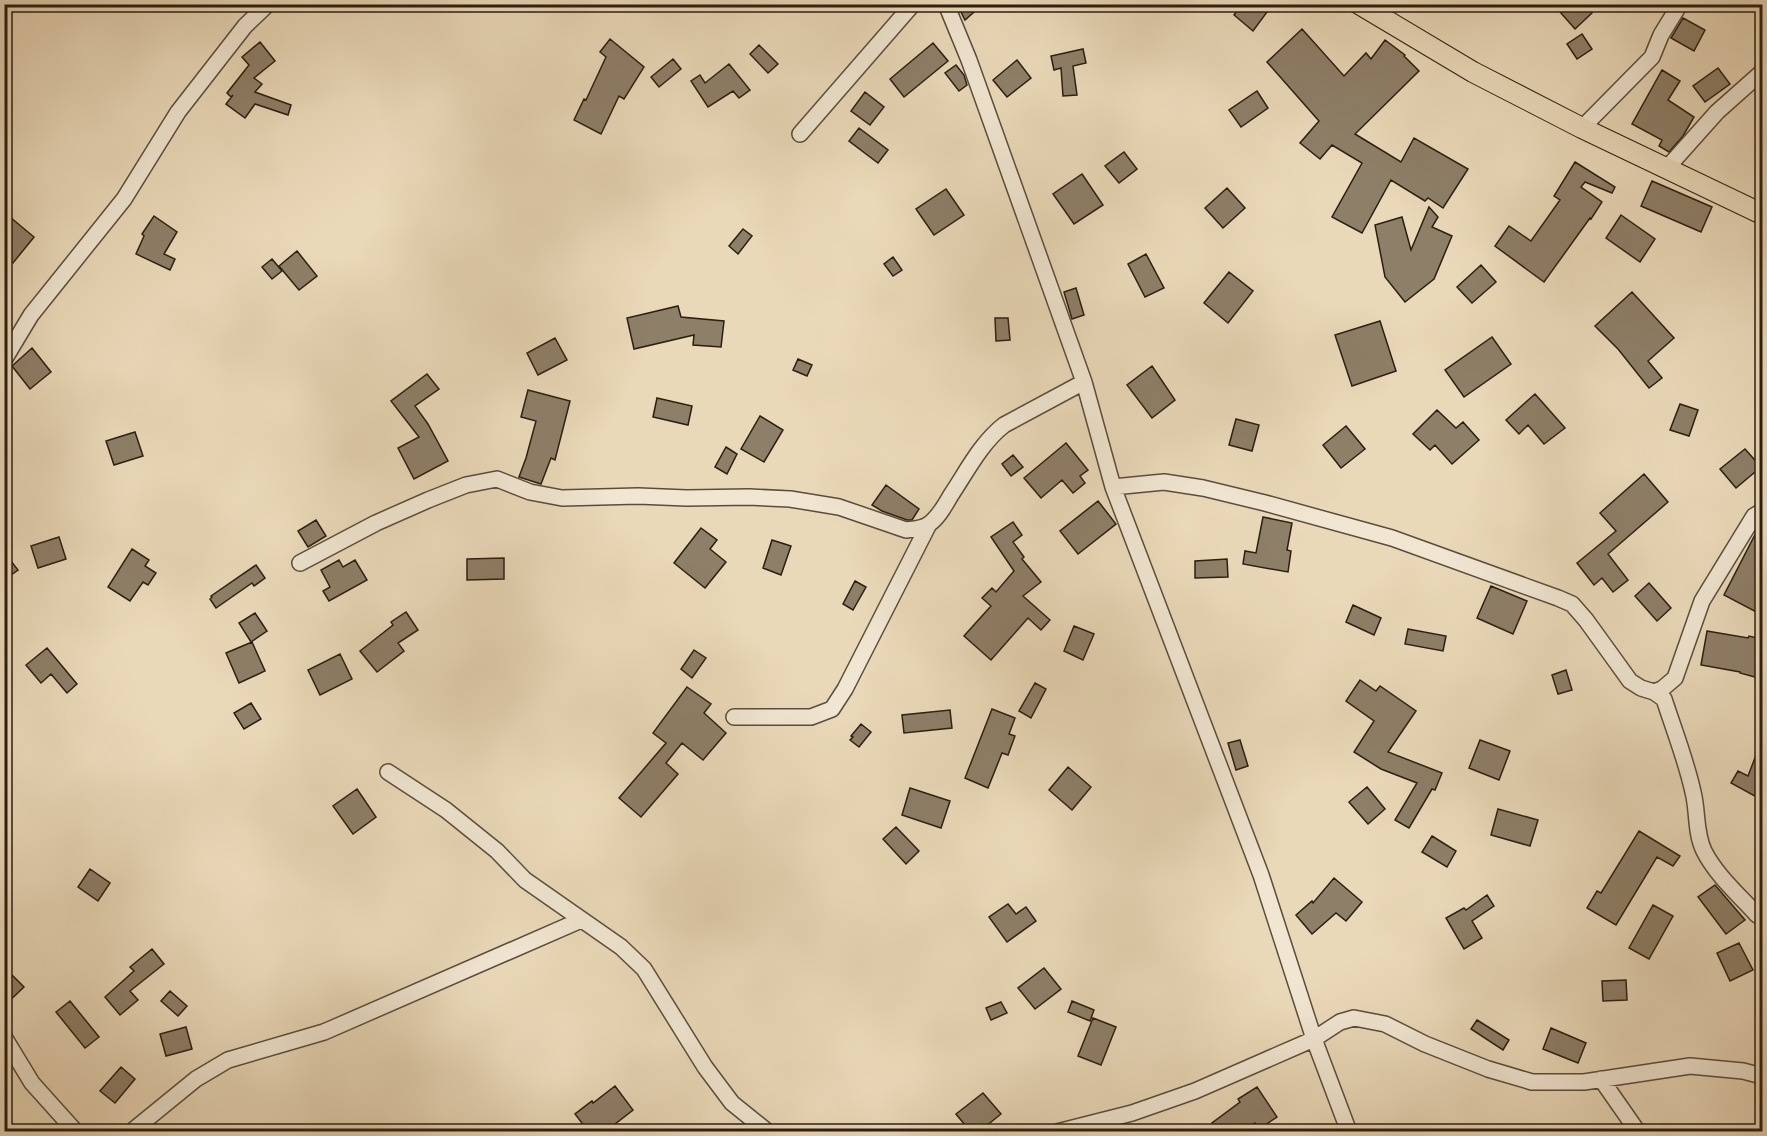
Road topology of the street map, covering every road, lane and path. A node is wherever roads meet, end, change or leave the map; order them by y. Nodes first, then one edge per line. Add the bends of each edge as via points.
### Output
1 (268, 4) edge
2 (913, 4) edge
3 (946, 4) edge
4 (1359, 4) edge
5 (1680, 4) edge
6 (1762, 72) edge
7 (1582, 128) junction
8 (800, 134) dead end
9 (1667, 168) junction
10 (1762, 214) edge
11 (4, 360) edge
12 (1084, 382) junction
13 (1113, 487) junction
14 (1762, 514) edge
15 (929, 524) junction
16 (300, 563) dead end
17 (1654, 692) junction
18 (734, 717) dead end
19 (388, 772) dead end
20 (1757, 915) dead end
21 (581, 920) junction
22 (4, 1037) edge
23 (1314, 1039) junction
24 (1762, 1076) edge
25 (1601, 1079) junction
26 (76, 1131) edge
27 (131, 1131) edge
28 (768, 1131) edge
29 (1057, 1131) edge
30 (1349, 1131) edge
31 (1638, 1131) edge

1 - 11 street via 245,26 178,112 124,199 31,315
2 - 8 street
3 - 12 street
4 - 7 main road via 1473,72
5 - 7 street via 1652,57
6 - 9 street via 1717,112
7 - 9 main road
9 - 10 main road
12 - 13 street
12 - 15 street via 994,433
13 - 17 street via 1164,482 1203,488 1392,538 1493,573 1572,604 1630,681
13 - 23 street via 1261,875
14 - 17 street via 1754,516 1702,601 1675,678
15 - 16 street via 906,530 839,507 790,499 562,498 530,492 497,479 466,485 428,500
15 - 18 street via 832,709 811,717
17 - 20 street via 1664,699 1686,762 1703,850
19 - 21 street via 446,810 497,851 525,880
21 - 27 street via 324,1032 228,1060 196,1079
21 - 28 street via 621,947 644,969 725,1094
22 - 26 street via 32,1083
23 - 25 street via 1353,1018 1385,1024 1488,1069 1532,1082
23 - 29 street via 1195,1091 1132,1113
23 - 30 street
24 - 25 street via 1690,1066
25 - 31 street

